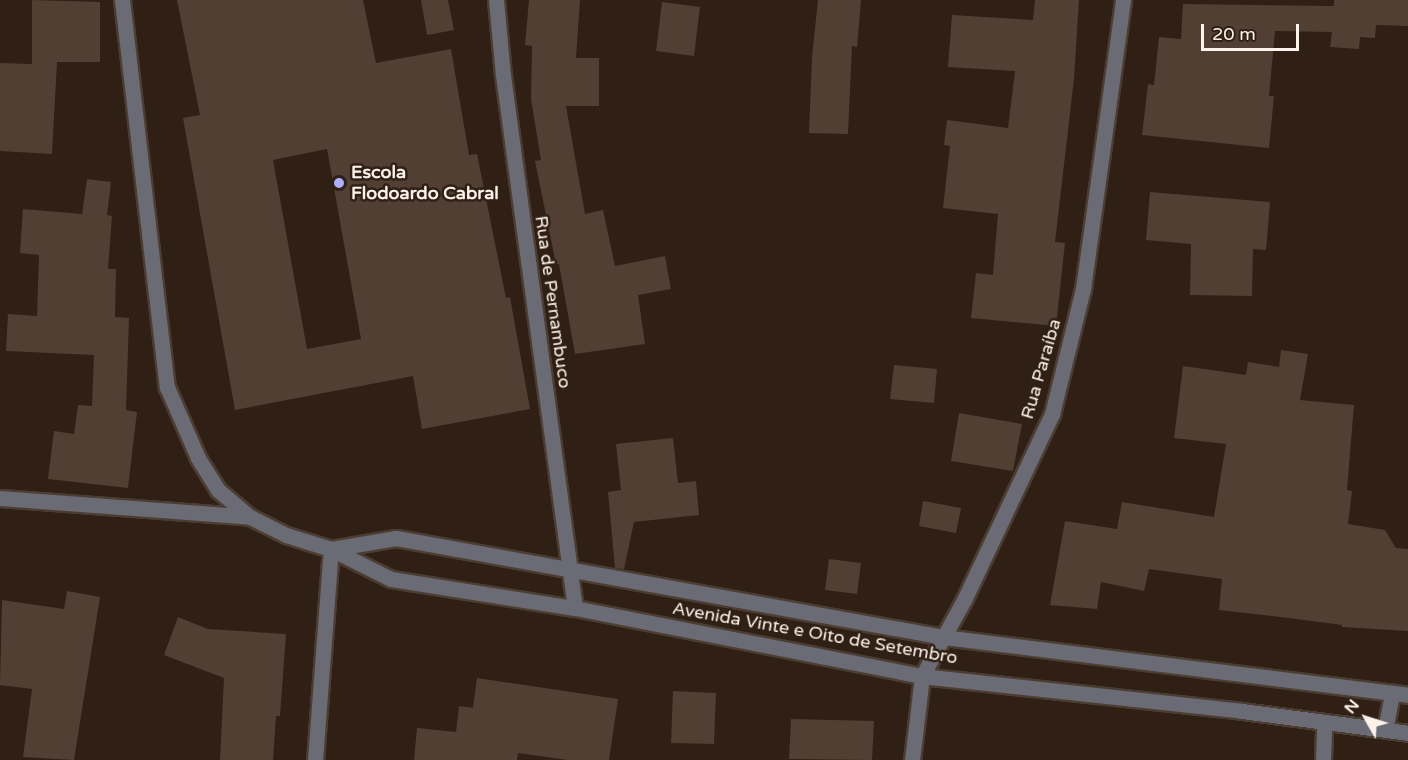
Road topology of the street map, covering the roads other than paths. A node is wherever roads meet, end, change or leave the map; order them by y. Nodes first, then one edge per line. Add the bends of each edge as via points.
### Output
1 (122, 0) edge
2 (496, 0) edge
3 (1124, 0) edge
4 (0, 498) edge
5 (250, 517) junction
6 (331, 549) junction
7 (570, 571) junction
8 (575, 608) junction
9 (944, 638) junction
10 (922, 676) junction
11 (1392, 693) junction
12 (1408, 695) edge
13 (1324, 722) junction
14 (1385, 730) junction
15 (1408, 733) edge
16 (315, 760) edge
17 (912, 760) edge
18 (1323, 760) edge

1 - 5 street via 167,387 198,458 218,490
2 - 7 street, Rua de Pernambuco
3 - 9 street, Rua Paraíba via 1083,289 1052,414
4 - 5 street, Avenida Vinte e Oito de Setembro
5 - 6 street, Avenida Vinte e Oito de Setembro via 286,535
6 - 7 street, Avenida Vinte e Oito de Setembro via 389,537
6 - 8 street, Avenida Vinte e Oito de Setembro via 391,579
6 - 16 street
7 - 8 street, Rua de Pernambuco
7 - 9 street, Avenida Vinte e Oito de Setembro
8 - 10 street, Avenida Vinte e Oito de Setembro
9 - 10 street, Rua Paraíba
9 - 11 street, Avenida Vinte e Oito de Setembro
10 - 13 street, Avenida Vinte e Oito de Setembro
10 - 17 street, Rua Paraíba
11 - 12 street, Avenida Vinte e Oito de Setembro
11 - 14 street
13 - 14 street, Avenida Vinte e Oito de Setembro
13 - 18 street
14 - 15 street, Avenida Vinte e Oito de Setembro

